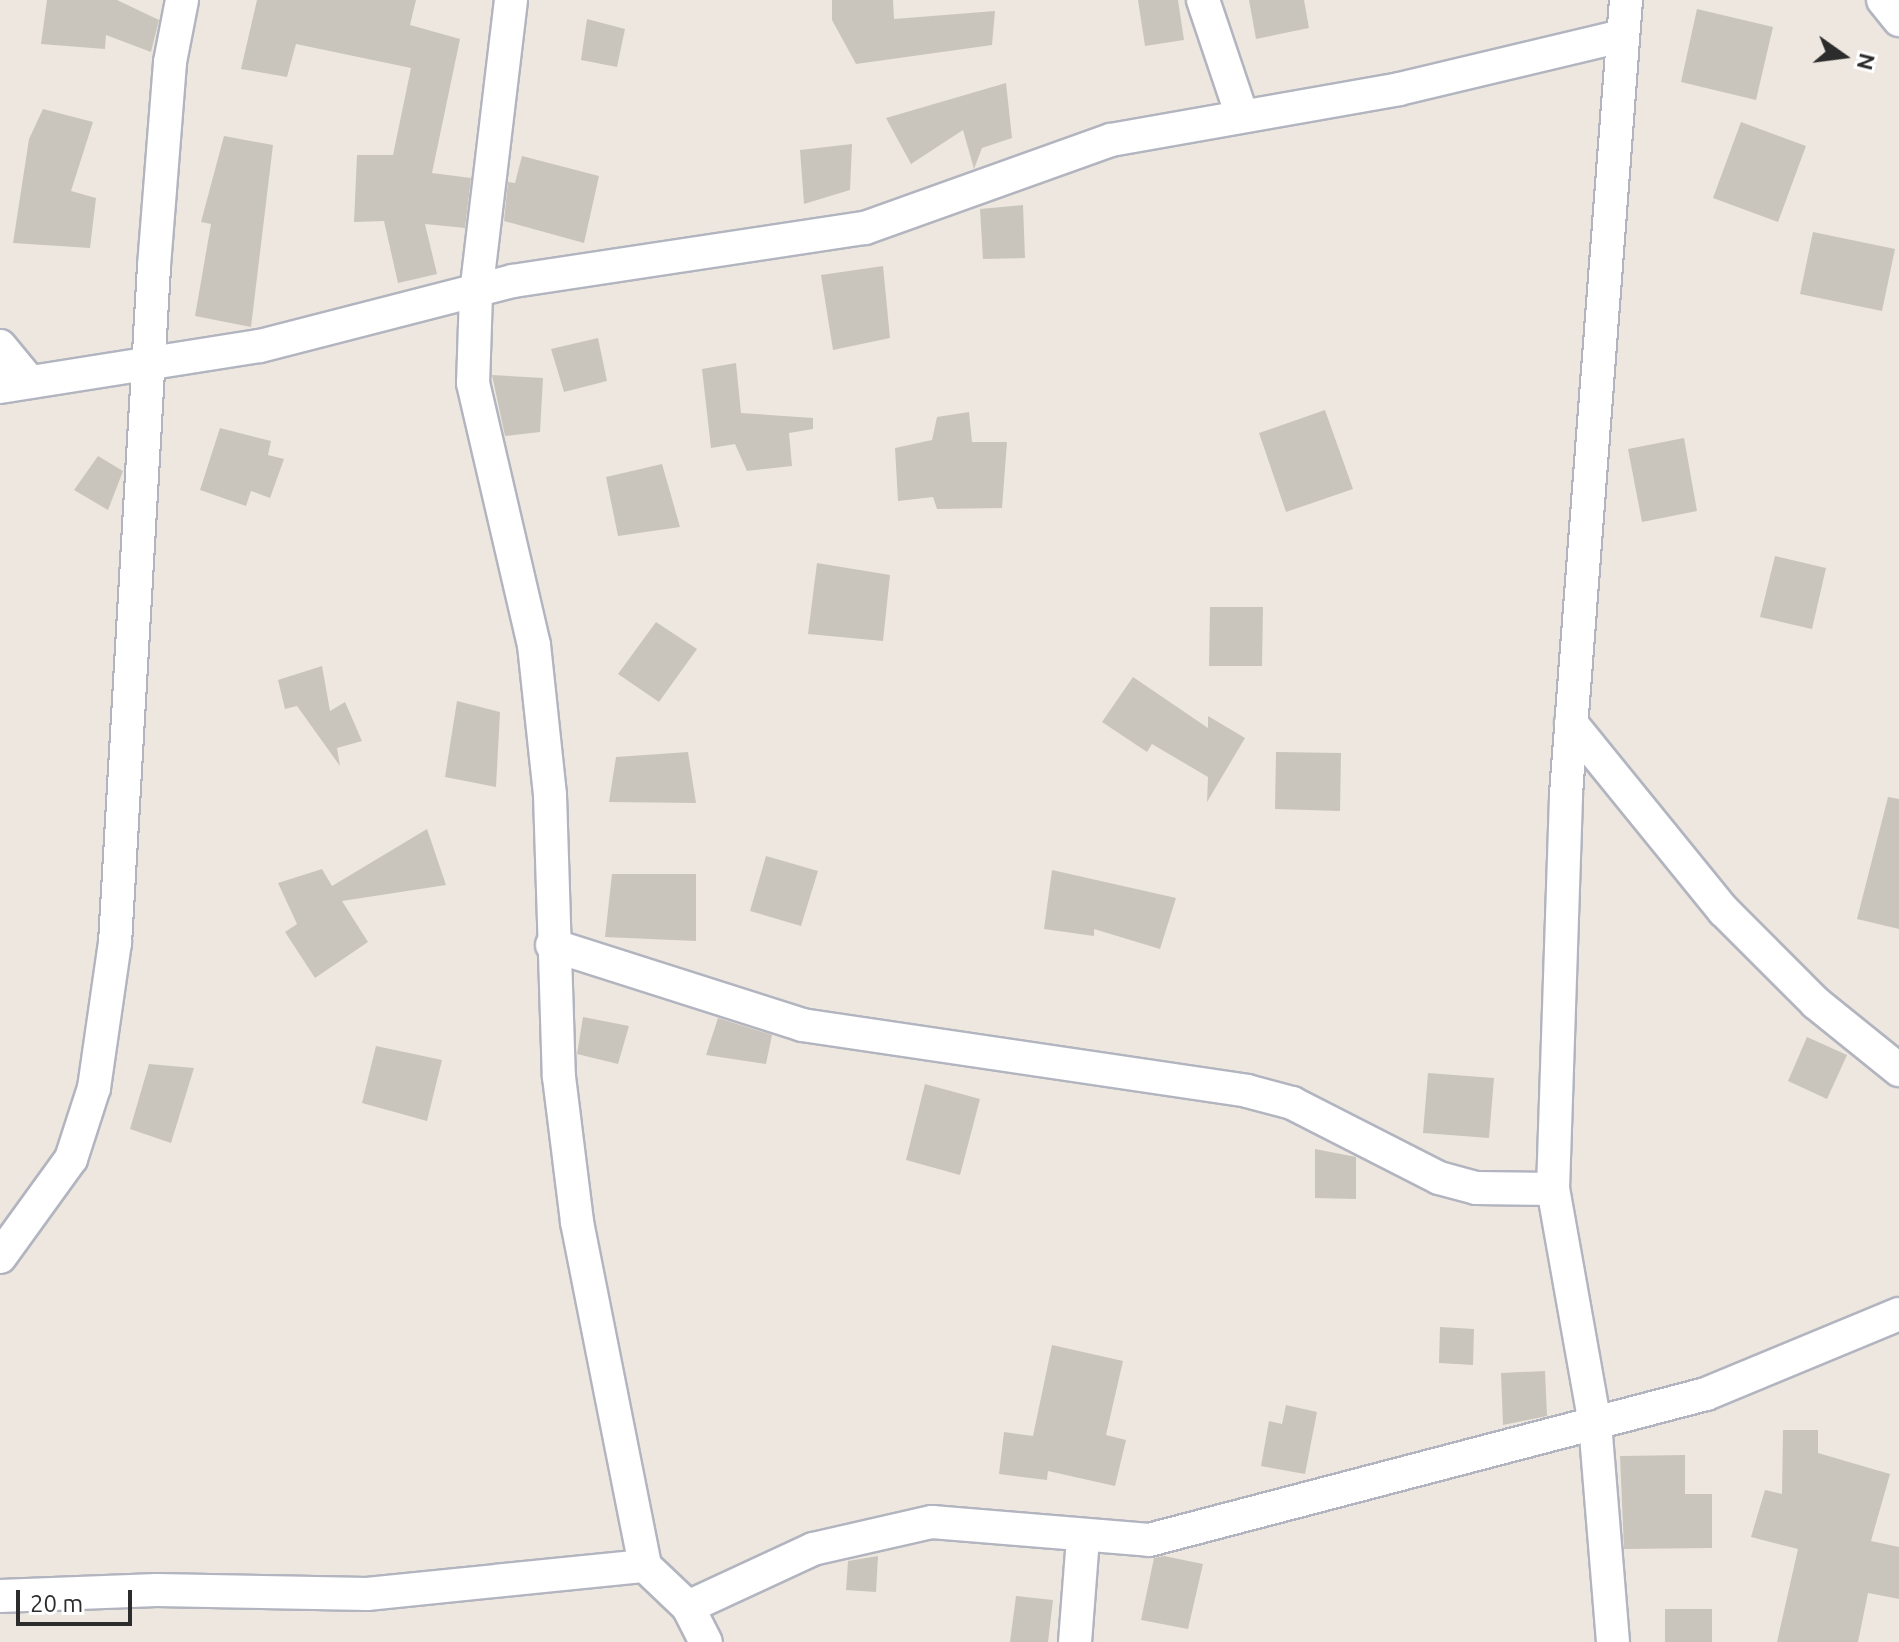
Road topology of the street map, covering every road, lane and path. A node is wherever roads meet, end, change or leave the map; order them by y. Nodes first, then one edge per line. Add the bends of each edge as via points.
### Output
1 (182, 0) edge
2 (511, 0) edge
3 (1203, 0) edge
4 (1626, 0) edge
5 (1883, 0) edge
6 (1899, 20) edge
7 (1622, 36) junction
8 (1241, 113) junction
9 (476, 294) junction
10 (0, 346) edge
11 (154, 362) junction
12 (15, 384) edge
13 (1571, 723) junction
14 (552, 945) junction
15 (1899, 1070) edge
16 (1553, 1189) junction
17 (0, 1257) edge
18 (1899, 1314) edge
19 (1595, 1424) junction
20 (1083, 1538) junction
21 (645, 1566) junction
22 (0, 1596) edge
23 (688, 1607) junction
24 (706, 1642) edge
25 (1075, 1642) edge
26 (1613, 1642) edge

1 - 11 street via 164,141
2 - 9 street
3 - 8 street
4 - 7 street
5 - 6 street
7 - 8 street via 1399,89
7 - 13 street
8 - 9 street via 1111,140 865,228 613,263
9 - 11 street via 260,346
9 - 14 street via 473,383 534,645 550,795
10 - 12 street
11 - 12 street
11 - 17 street via 140,483 121,892 94,1088 71,1159
13 - 15 street via 1724,911 1816,1003
13 - 16 street
14 - 16 street via 802,1025 1247,1091 1292,1103 1439,1178 1476,1188
14 - 21 street via 577,1222
16 - 19 street
18 - 19 street via 1706,1394
19 - 20 street via 1149,1540
19 - 26 street
20 - 23 street via 932,1522 813,1549
20 - 25 street
21 - 22 street via 367,1594
21 - 23 street
23 - 24 street

